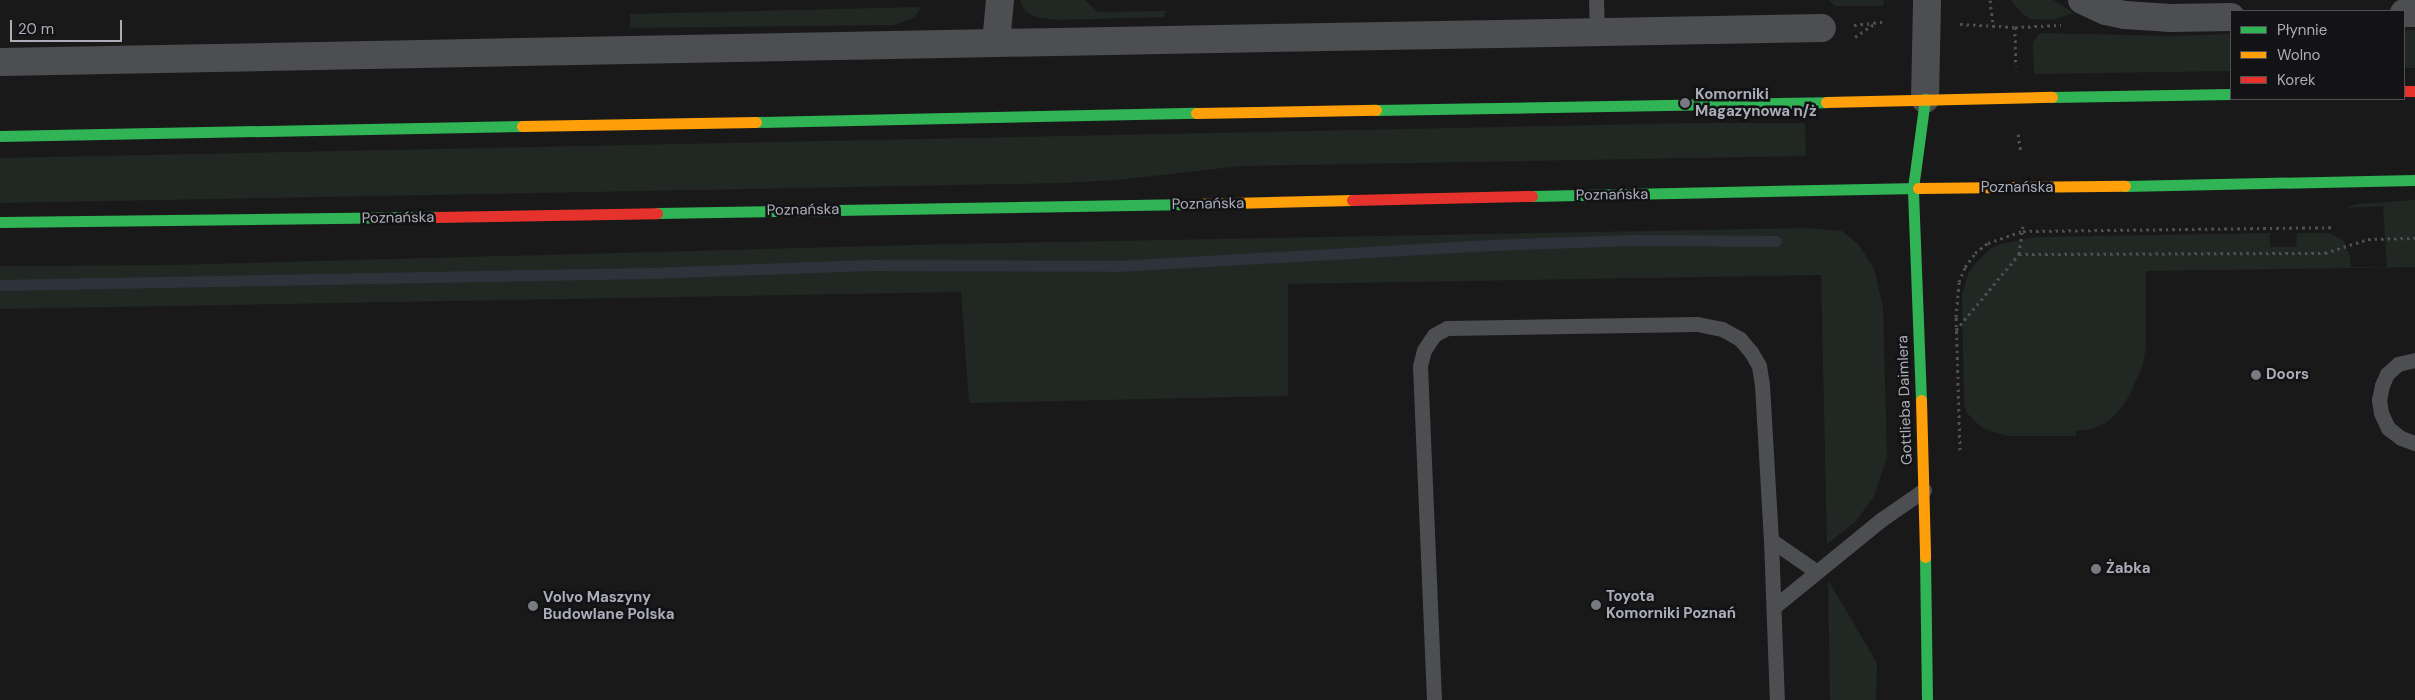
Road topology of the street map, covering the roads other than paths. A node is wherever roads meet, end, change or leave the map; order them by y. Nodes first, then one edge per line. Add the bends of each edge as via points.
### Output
1 (1000, 0) edge
2 (1596, 0) edge
3 (1927, 0) edge
4 (2082, 0) edge
5 (2230, 17) edge
6 (1822, 28) dead end
7 (1597, 31) junction
8 (996, 43) junction
9 (0, 62) edge
10 (2230, 94) edge
11 (1925, 99) junction
12 (0, 136) edge
13 (2415, 180) edge
14 (1913, 188) junction
15 (0, 222) edge
16 (2415, 360) edge
17 (2415, 443) edge
18 (1924, 490) junction
19 (1771, 540) junction
20 (1817, 572) junction
21 (1774, 608) junction
22 (1434, 700) edge
23 (1777, 700) edge
24 (1927, 700) edge

1 - 8 street
2 - 7 lane
3 - 11 street
4 - 5 street via 2106,11 2135,16
6 - 7 street
7 - 8 street
8 - 9 street
10 - 11 main road
11 - 12 main road
11 - 14 main road, Gottlieba Daimlera
13 - 14 main road, Poznańska via 2218,186
14 - 15 main road, Poznańska via 1096,206
14 - 18 main road, Gottlieba Daimlera
16 - 17 lane via 2398,364 2387,374 2379,400 2388,428 2400,438
18 - 20 lane via 1882,518
18 - 24 main road, Gottlieba Daimlera
19 - 20 lane
19 - 21 lane
19 - 22 lane via 1762,385 1759,366 1740,339 1722,329 1697,324 1448,328 1434,335 1424,350 1420,366
20 - 21 lane
21 - 23 lane

